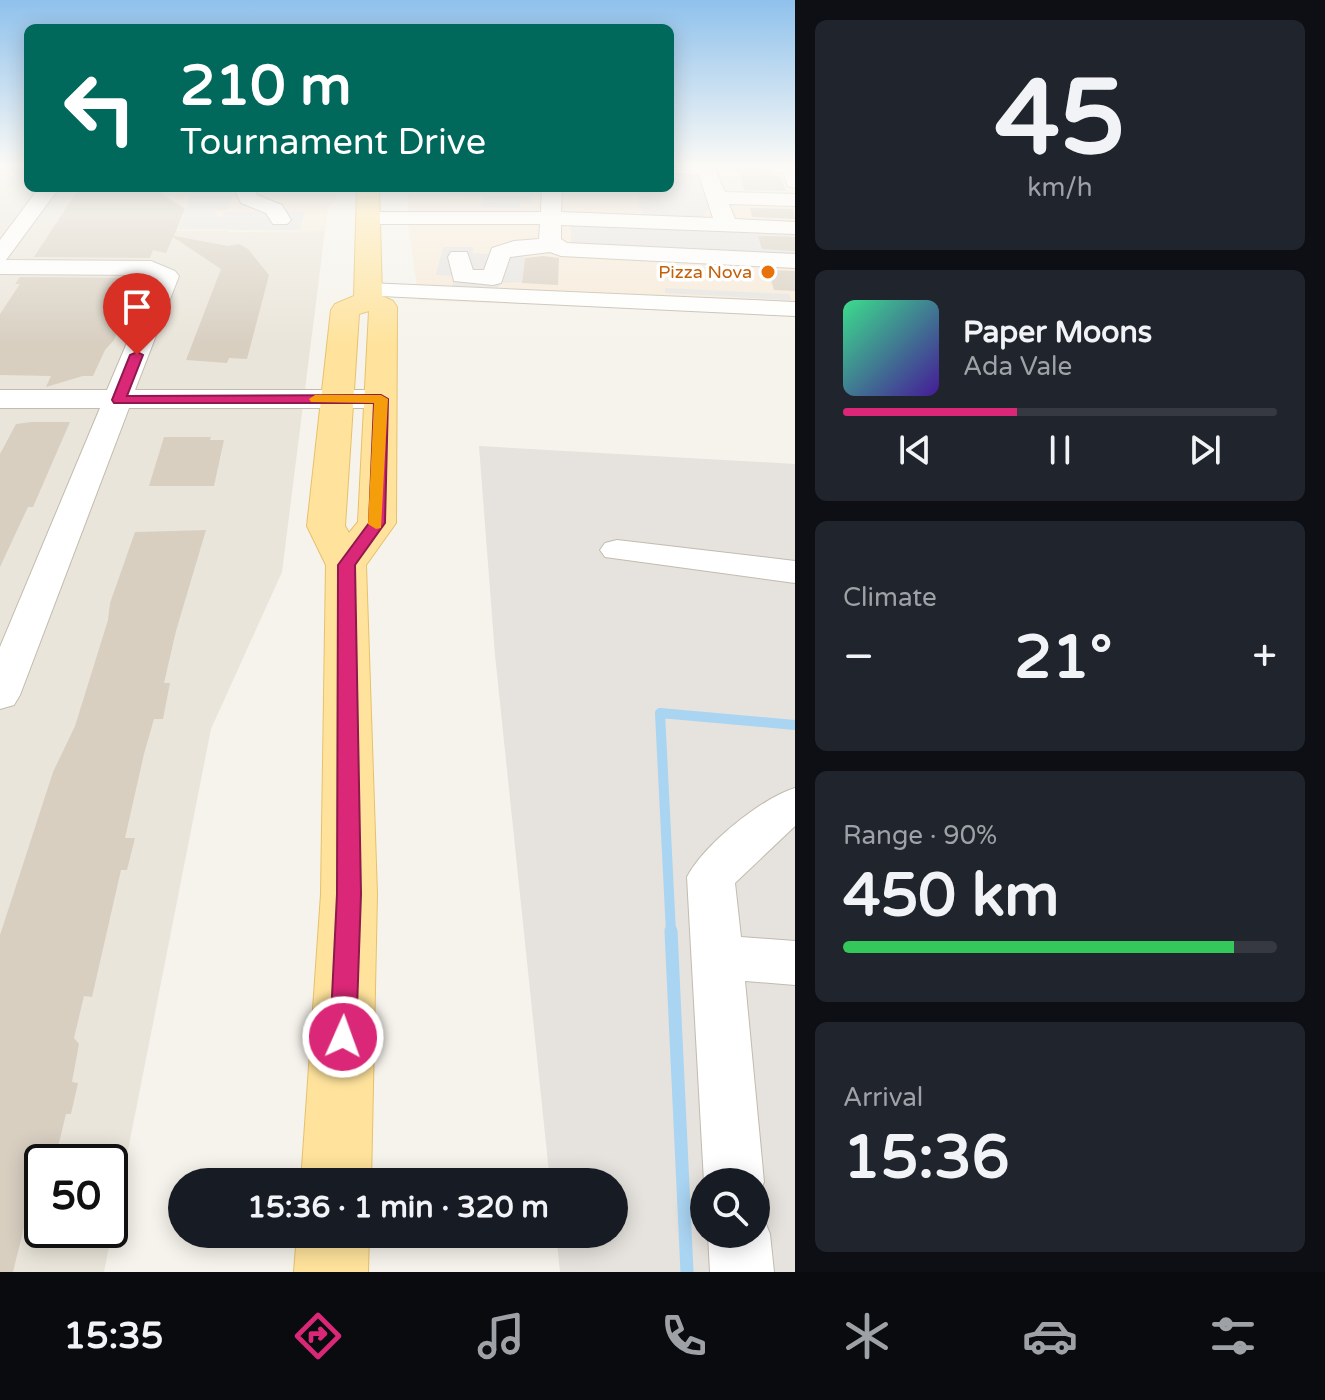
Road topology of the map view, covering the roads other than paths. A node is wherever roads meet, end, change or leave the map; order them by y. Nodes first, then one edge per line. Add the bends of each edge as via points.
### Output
1 (21, 226) edge
2 (367, 226) edge
3 (550, 226) edge
4 (757, 226) edge
5 (795, 228) edge
6 (551, 245) junction
7 (0, 255) edge
8 (459, 257) dead end
9 (795, 261) edge
10 (0, 267) edge
11 (368, 295) junction
12 (795, 309) edge
13 (0, 399) edge
14 (338, 399) junction
15 (381, 399) junction
16 (119, 400) junction
17 (617, 550) dead end
18 (346, 565) junction
19 (795, 572) edge
20 (0, 695) edge
21 (795, 805) edge
22 (715, 957) junction
23 (795, 963) edge
24 (337, 1168) edge
25 (733, 1168) edge
26 (332, 1248) edge
27 (740, 1248) edge
28 (331, 1272) edge
29 (742, 1272) edge

1 - 7 street
2 - 11 main road
3 - 6 street
4 - 5 street
6 - 8 street via 511,238 493,278 462,276
6 - 9 street via 578,252
10 - 16 street via 151,268 167,276
11 - 12 street
11 - 14 main road via 345,310
11 - 15 main road via 383,307
13 - 16 street
14 - 15 street
14 - 16 street
14 - 18 main road via 326,526
15 - 18 main road via 377,523
16 - 20 street
17 - 19 street
18 - 24 main road via 349,894
21 - 22 street via 775,816 711,877
22 - 23 street
22 - 25 street
26 - 28 main road
27 - 29 street

